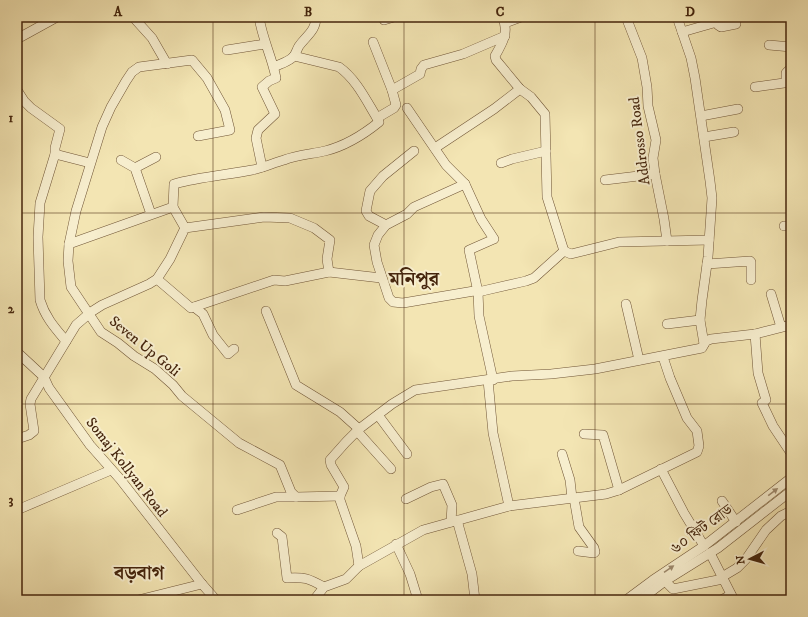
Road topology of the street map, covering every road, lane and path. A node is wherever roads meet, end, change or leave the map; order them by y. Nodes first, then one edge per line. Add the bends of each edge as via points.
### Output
1 (57, 17) edge
2 (133, 17) edge
3 (259, 17) edge
4 (316, 17) edge
5 (394, 17) edge
6 (521, 17) edge
7 (626, 17) edge
8 (677, 17) edge
9 (716, 19) edge
10 (44, 20) edge
11 (384, 20) dead end
12 (503, 20) edge
13 (736, 24) dead end
14 (682, 32) junction
15 (505, 36) junction
16 (17, 39) edge
17 (373, 42) dead end
18 (265, 44) junction
19 (769, 45) dead end
20 (791, 47) edge
21 (227, 50) dead end
22 (294, 56) junction
23 (166, 64) junction
24 (274, 67) junction
25 (791, 70) edge
26 (755, 87) dead end
27 (520, 89) junction
28 (17, 90) edge
29 (392, 90) junction
30 (408, 108) dead end
31 (738, 109) dead end
32 (701, 116) junction
33 (377, 118) junction
34 (734, 132) dead end
35 (198, 136) dead end
36 (704, 137) junction
37 (435, 148) junction
38 (546, 150) junction
39 (414, 151) dead end
40 (55, 154) junction
41 (156, 157) dead end
42 (121, 160) dead end
43 (90, 163) junction
44 (501, 163) dead end
45 (262, 167) junction
46 (135, 168) junction
47 (655, 174) junction
48 (605, 180) dead end
49 (465, 184) junction
50 (173, 207) junction
51 (151, 214) junction
52 (386, 225) junction
53 (185, 228) junction
54 (709, 240) junction
55 (667, 241) junction
56 (69, 244) junction
57 (564, 251) junction
58 (707, 264) junction
59 (329, 272) junction
60 (381, 278) junction
61 (157, 279) junction
62 (751, 280) dead end
63 (478, 292) junction
64 (771, 294) dead end
65 (626, 304) dead end
66 (194, 307) junction
67 (266, 311) dead end
68 (89, 314) junction
69 (700, 320) junction
70 (666, 324) dead end
71 (791, 325) edge
72 (781, 327) junction
73 (754, 334) junction
74 (66, 341) junction
75 (704, 344) junction
76 (234, 349) dead end
77 (17, 352) edge
78 (663, 357) junction
79 (639, 360) junction
80 (44, 377) junction
81 (491, 380) junction
82 (378, 415) junction
83 (358, 430) junction
84 (584, 434) dead end
85 (17, 439) edge
86 (791, 453) edge
87 (407, 454) dead end
88 (562, 454) dead end
89 (391, 469) dead end
90 (661, 469) junction
91 (111, 470) junction
92 (791, 478) edge
93 (619, 490) junction
94 (791, 491) edge
95 (340, 496) junction
96 (296, 497) junction
97 (573, 498) junction
98 (406, 499) dead end
99 (722, 502) dead end
100 (509, 506) junction
101 (17, 510) edge
102 (237, 510) dead end
103 (791, 510) edge
104 (454, 521) junction
105 (736, 522) junction
106 (277, 533) dead end
107 (396, 544) junction
108 (704, 546) junction
109 (578, 551) dead end
110 (710, 553) junction
111 (359, 566) junction
112 (723, 578) junction
113 (665, 582) junction
114 (202, 584) junction
115 (655, 584) junction
116 (324, 587) junction
117 (733, 597) edge
118 (138, 600) edge
119 (216, 600) edge
120 (314, 600) edge
121 (418, 600) edge
122 (475, 600) edge
123 (626, 600) edge
124 (640, 600) edge
125 (721, 600) edge

1 - 10 street
2 - 23 street via 152,38
3 - 18 street
4 - 22 street via 309,36
5 - 11 street
6 - 12 street
7 - 47 street, Addrosso Road via 642,58 648,106 656,140 653,158
8 - 14 street
9 - 13 street via 721,27
9 - 14 street
10 - 16 street
12 - 15 street
14 - 32 street via 695,78
15 - 27 street via 495,56 496,60
15 - 29 street via 463,54 424,65 420,74
17 - 29 street
18 - 21 street
18 - 24 street
19 - 20 street
22 - 24 street
22 - 33 street via 339,67 351,78
23 - 35 street, Seven Up Goli via 192,60 225,110 230,130
23 - 43 street, Seven Up Goli via 139,67 132,72 111,107
24 - 45 street via 276,78 262,87 275,114 258,130 256,138
25 - 26 street via 786,73 784,83
27 - 37 street
27 - 38 street via 531,97 545,114
28 - 40 street via 31,108 60,129
29 - 33 street via 396,105
30 - 37 street
31 - 32 street
32 - 36 street
33 - 45 street via 379,122 346,144
34 - 36 street
36 - 54 street via 712,198
37 - 49 street via 446,165
38 - 44 street
38 - 57 street via 547,197
39 - 52 street via 383,176 370,191 367,214
40 - 43 street
40 - 74 street via 40,203 40,300 47,318
41 - 46 street
42 - 46 street
43 - 56 street, Seven Up Goli
45 - 50 street via 174,184
46 - 51 street
47 - 48 street
47 - 55 street, Addrosso Road
49 - 52 street via 425,201
49 - 63 street via 481,219 494,238 469,250
50 - 51 street
50 - 53 street
51 - 56 street
52 - 60 street via 374,245
53 - 59 street via 264,217 290,218 314,228 330,240 327,259
53 - 61 street
54 - 55 street
54 - 58 street
55 - 57 street via 619,242 571,254
56 - 68 street, Seven Up Goli via 68,269 72,287
57 - 63 street via 534,278
58 - 62 street via 750,261
58 - 69 street
59 - 60 street
59 - 66 street via 284,281 274,280
60 - 63 street via 393,302 403,303
61 - 66 street via 192,308
61 - 68 street via 102,305
63 - 81 street via 479,316
64 - 72 street
65 - 79 street
66 - 76 street via 203,314 213,335 228,354
67 - 83 street via 296,385 340,412
68 - 74 street via 76,325
68 - 96 street, Seven Up Goli via 101,332 155,369 212,422 239,443 280,465 291,492
69 - 70 street
69 - 75 street
71 - 72 street
72 - 73 street
73 - 75 street via 711,339
73 - 86 street via 758,374 766,400 762,403 773,426
74 - 80 street
75 - 78 street via 702,348
77 - 80 street, Somaj Kollyan Road
78 - 79 street
78 - 90 street via 687,418 697,431 699,446 697,452
79 - 81 street via 595,369
80 - 85 street via 30,404 34,431 29,436
80 - 91 street, Somaj Kollyan Road via 49,388 90,445
81 - 82 street via 415,390
81 - 100 street via 493,433
82 - 83 street
82 - 87 street
83 - 89 street
83 - 95 street via 330,460 344,487
84 - 93 street via 603,435
88 - 97 street
90 - 93 street
90 - 108 street
91 - 101 street
91 - 114 street, Somaj Kollyan Road
105 -> 92 street, ৬০ ফিট রোড
93 - 97 street via 599,496
94 - 110 street, ৬০ ফিট রোড
95 - 96 street
95 - 111 street via 356,546
96 - 102 street via 276,497
97 - 100 street
97 - 109 street via 579,527 595,552
98 - 104 street via 444,484 452,505
99 - 105 street
100 - 104 street
103 - 112 street via 766,530 738,568
104 - 107 street via 423,530
104 - 122 street via 472,574
105 - 108 street, ৬০ ফিট রোড
106 - 116 street via 282,537 287,578 310,579
107 - 111 street
107 - 121 street via 410,574
115 -> 108 street, ৬০ ফিট রোড
110 - 112 street
110 - 113 street, ৬০ ফিট রোড
111 - 116 street via 346,579
112 - 113 street via 673,589
112 - 117 street
113 - 115 street, ৬০ ফিট রোড
114 - 118 street
114 - 119 street, Somaj Kollyan Road
115 - 123 street, ৬০ ফিট রোড
115 - 124 street, ৬০ ফিট রোড
116 - 120 street
117 - 125 street

